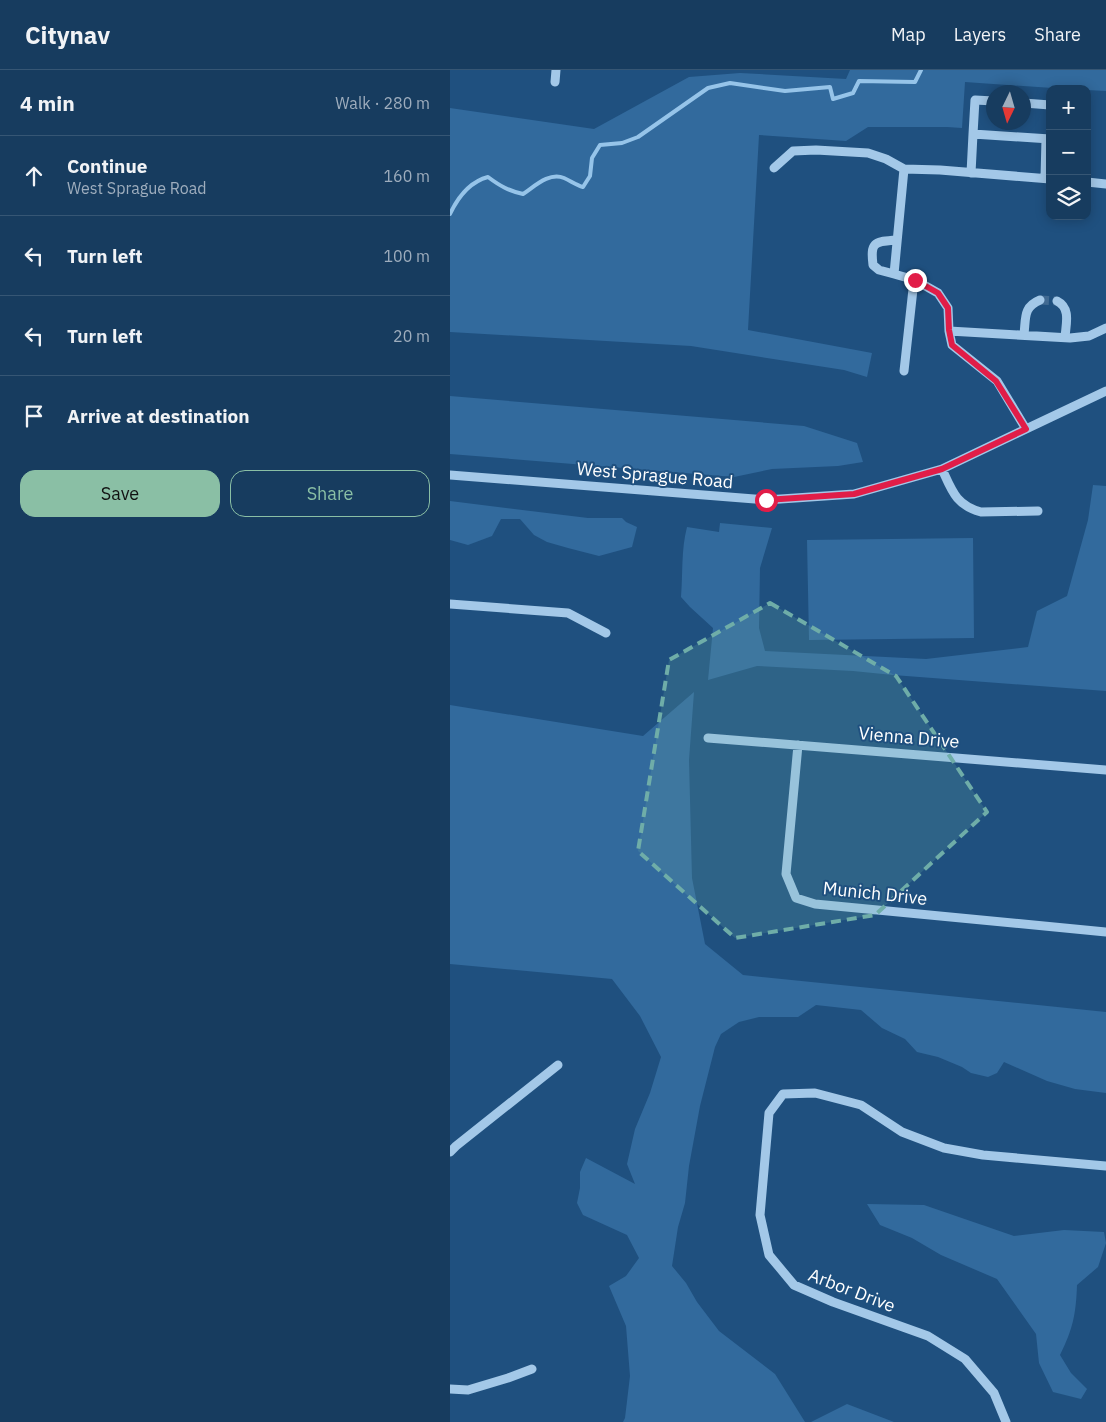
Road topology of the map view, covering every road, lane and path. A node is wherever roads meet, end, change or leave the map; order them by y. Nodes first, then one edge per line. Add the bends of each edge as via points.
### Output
1 (556, 70) edge
2 (555, 82) dead end
3 (986, 101) edge
4 (1031, 104) edge
5 (1046, 105) edge
6 (973, 134) junction
7 (1046, 139) edge
8 (774, 168) dead end
9 (904, 169) junction
10 (971, 173) junction
11 (1046, 179) edge
12 (1091, 182) edge
13 (1106, 184) edge
14 (896, 240) junction
15 (894, 274) junction
16 (914, 280) junction
17 (1040, 300) dead end
18 (1057, 301) dead end
19 (1106, 328) edge
20 (949, 330) junction
21 (1024, 334) junction
22 (1065, 337) junction
23 (904, 371) dead end
24 (1106, 391) edge
25 (1026, 429) junction
26 (942, 469) junction
27 (450, 475) edge
28 (1038, 512) dead end
29 (450, 604) edge
30 (606, 633) dead end
31 (708, 738) dead end
32 (798, 745) junction
33 (1106, 770) edge
34 (1106, 932) edge
35 (558, 1065) dead end
36 (452, 1146) edge
37 (1106, 1166) edge
38 (532, 1369) dead end
39 (450, 1389) edge
40 (1006, 1422) edge

1 - 2 street
3 - 6 street via 975,100
4 - 5 street
6 - 7 street
6 - 10 street
8 - 9 street via 793,151 816,150 868,153
9 - 10 street
9 - 14 street
10 - 11 street
12 - 13 street
14 - 15 street
14 - 15 street via 878,242 871,253 873,265
15 - 16 street
16 - 20 street via 938,293 948,308
16 - 23 street
17 - 21 street via 1032,303 1026,312
18 - 22 street via 1062,303 1067,316
19 - 22 street via 1089,336
20 - 21 street
20 - 25 street via 952,345 996,381
21 - 22 street
24 - 25 street, West Sprague Road
25 - 26 street, West Sprague Road
26 - 27 street, West Sprague Road via 854,494 766,500
26 - 28 street via 952,492 972,510
29 - 30 street via 568,613
31 - 32 street, Vienna Drive
32 - 33 street, Vienna Drive
32 - 34 street, Munich Drive via 786,874 796,898 815,904
35 - 36 street
37 - 40 street, Arbor Drive via 983,1155 944,1148 902,1132 861,1105 815,1093 783,1094 769,1113 760,1215 769,1255 794,1285 928,1336 966,1359 994,1393
38 - 39 street via 468,1390

